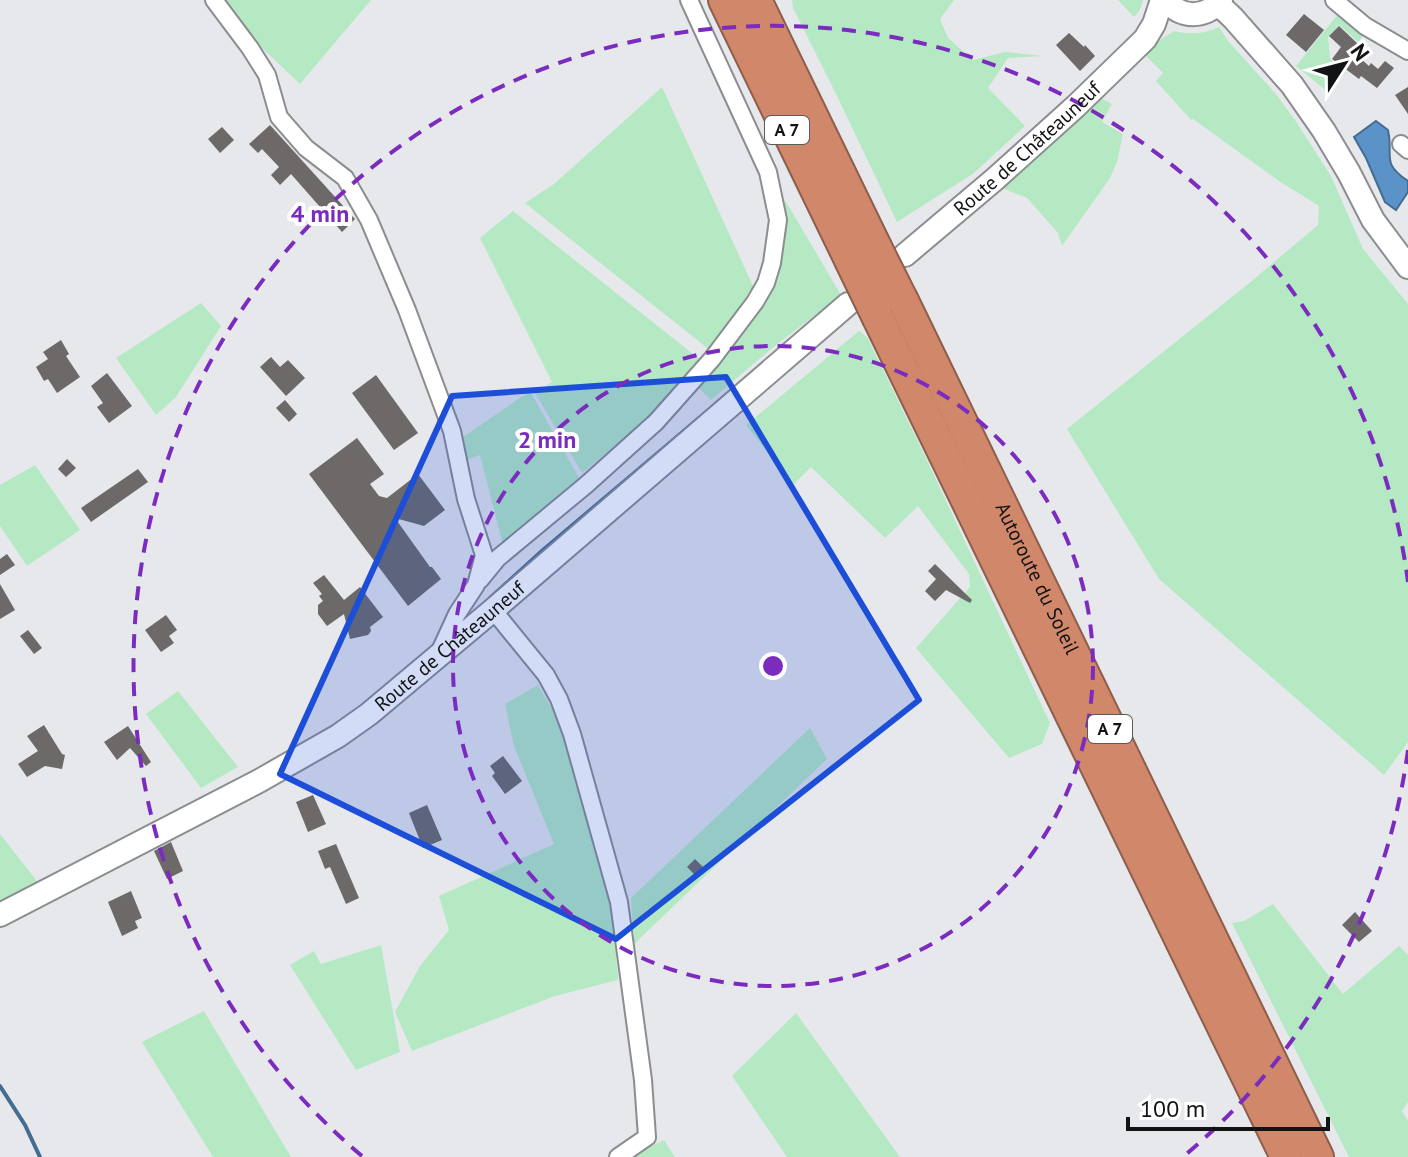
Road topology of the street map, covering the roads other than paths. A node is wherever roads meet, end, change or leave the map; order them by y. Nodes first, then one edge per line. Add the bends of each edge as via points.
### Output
1 (214, 0) edge
2 (689, 0) edge
3 (724, 0) edge
4 (756, 0) edge
5 (1164, 0) edge
6 (1334, 0) edge
7 (1219, 2) edge
8 (1185, 14) junction
9 (1145, 39) junction
10 (1408, 51) edge
11 (863, 253) junction
12 (905, 255) dead end
13 (1408, 267) edge
14 (848, 304) dead end
15 (476, 585) junction
16 (493, 610) junction
17 (438, 655) junction
18 (0, 915) edge
19 (1210, 934) junction
20 (1284, 1153) edge
21 (618, 1157) edge
22 (1318, 1157) edge
23 (1334, 1157) edge

1 - 15 street via 267,75 279,117 306,148 345,178 369,220 452,431 484,555
2 - 15 street via 768,172 778,220 766,283 712,359 656,422 498,558
3 - 11 highway, Autoroute du Soleil / A 7
4 - 11 highway, Autoroute du Soleil / A 7
5 - 8 main road, Route de Châteauneuf
5 - 9 main road, Route de Châteauneuf
6 - 10 street
7 - 8 main road, Route de Châteauneuf via 1203,14
7 - 13 main road via 1292,85 1331,141 1373,220
8 - 9 main road, Route de Châteauneuf
9 - 12 main road, Route de Châteauneuf
11 - 19 highway, Autoroute du Soleil / A 7, bridge via 903,301
11 - 20 highway, Autoroute du Soleil / A 7, bridge via 878,318
14 - 16 main road, Route de Châteauneuf
15 - 17 street
16 - 17 main road, Route de Châteauneuf
16 - 21 street via 559,699 619,902 647,1137
17 - 18 main road, Route de Châteauneuf via 338,736
19 - 22 highway, Autoroute du Soleil / A 7
19 - 23 highway via 1246,977

